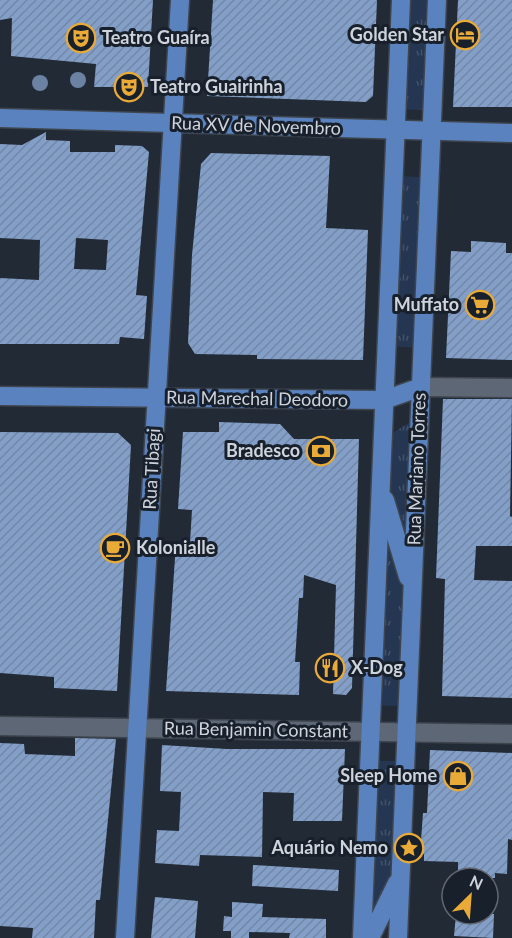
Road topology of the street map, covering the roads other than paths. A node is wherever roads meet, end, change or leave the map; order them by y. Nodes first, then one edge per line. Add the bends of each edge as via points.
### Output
1 (180, 0) edge
2 (400, 0) edge
3 (437, 0) edge
4 (0, 118) edge
5 (172, 124) junction
6 (395, 129) junction
7 (430, 129) junction
8 (512, 133) edge
9 (421, 387) junction
10 (512, 388) edge
11 (0, 396) edge
12 (156, 398) junction
13 (384, 400) junction
14 (381, 487) junction
15 (412, 591) junction
16 (0, 726) edge
17 (137, 728) junction
18 (370, 732) junction
19 (406, 732) junction
20 (512, 734) edge
21 (400, 877) junction
22 (125, 938) edge
23 (362, 938) edge
24 (370, 938) edge
25 (398, 938) edge

1 - 5 main road, Rua Tibagi
2 - 6 main road, Rua Mariano Torres
3 - 7 main road, Rua Mariano Torres
4 - 5 main road, Rua XV de Novembro
5 - 6 main road, Rua XV de Novembro
5 - 12 main road, Rua Tibagi
6 - 7 main road, Rua XV de Novembro
6 - 13 main road, Rua Mariano Torres
7 - 8 main road, Rua XV de Novembro
7 - 9 main road, Rua Mariano Torres
9 - 10 street, Rua Marechal Deodoro
9 - 13 main road, Rua Marechal Deodoro
9 - 15 main road, Rua Mariano Torres
11 - 12 main road, Rua Marechal Deodoro
12 - 13 main road, Rua Marechal Deodoro
12 - 17 main road, Rua Tibagi
13 - 14 main road, Rua Mariano Torres
14 - 15 main road
14 - 18 main road, Rua Mariano Torres
15 - 19 main road, Rua Mariano Torres
16 - 17 street, Rua Benjamin Constant
17 - 18 street, Rua Benjamin Constant
17 - 22 main road, Rua Tibagi
18 - 19 street, Rua Benjamin Constant
18 - 23 main road, Rua Mariano Torres
19 - 20 street, Rua Benjamin Constant
19 - 21 main road, Rua Mariano Torres
21 - 24 main road
21 - 25 main road, Rua Mariano Torres

